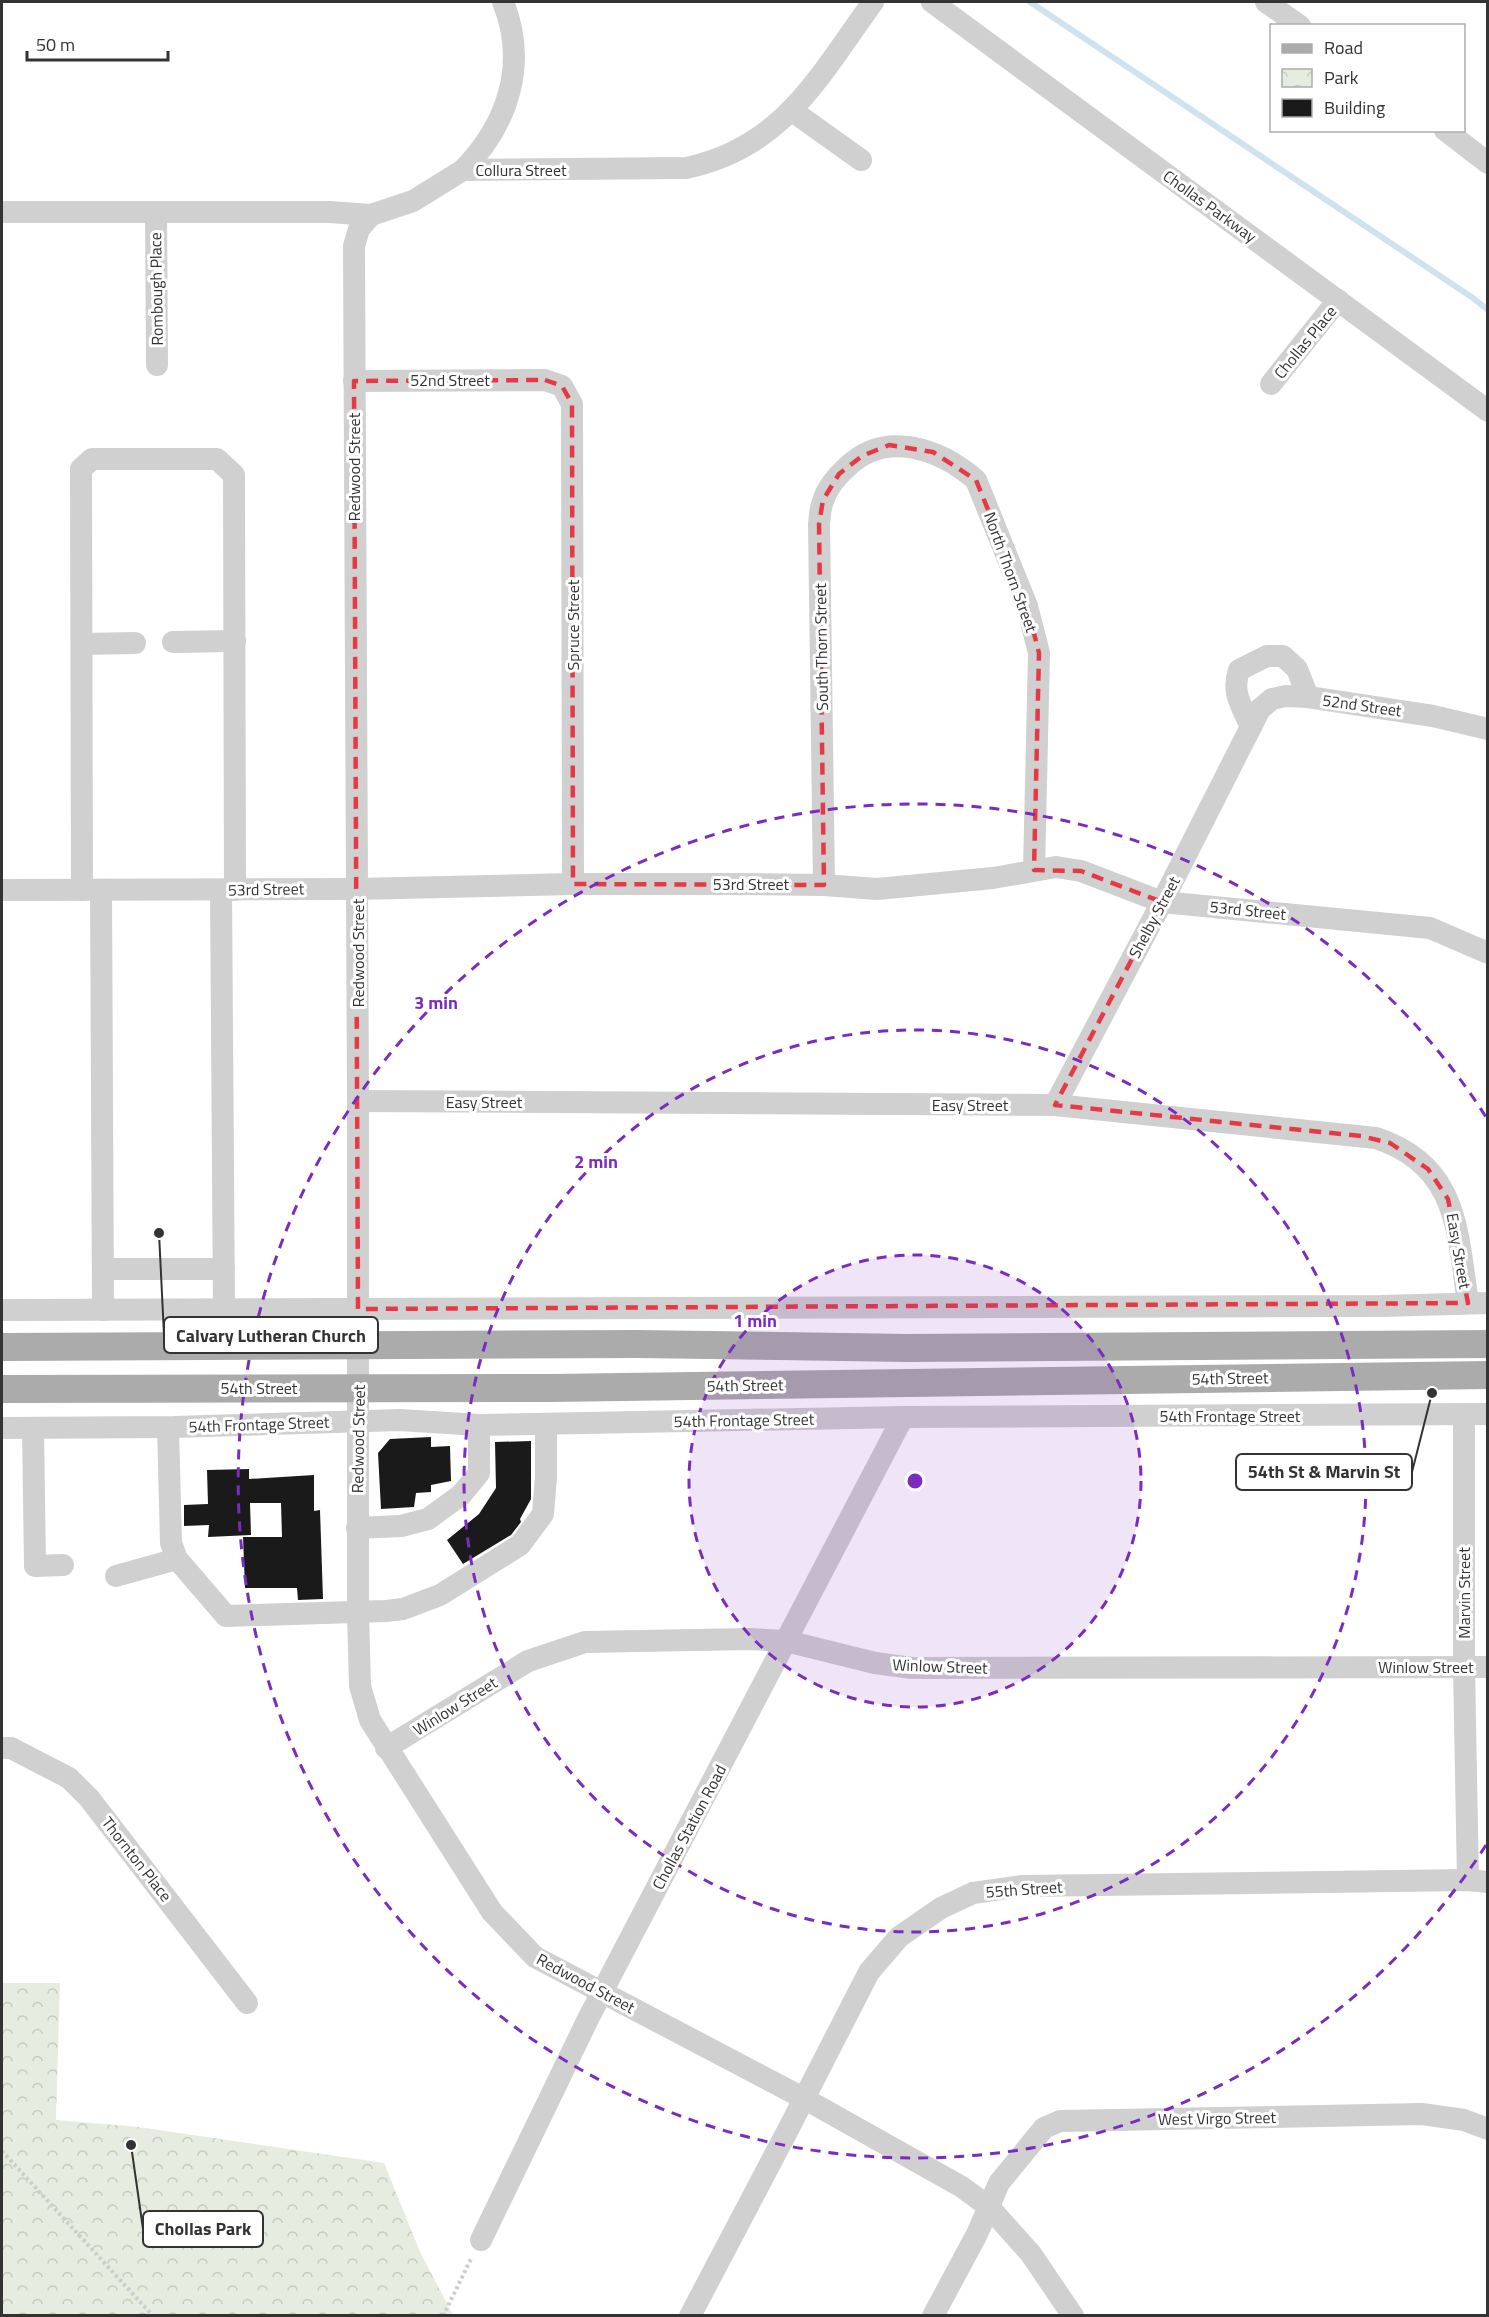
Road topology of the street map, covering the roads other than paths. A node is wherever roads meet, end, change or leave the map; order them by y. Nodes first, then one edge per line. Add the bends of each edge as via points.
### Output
1 (503, 2) edge
2 (873, 2) edge
3 (932, 2) edge
4 (1266, 2) edge
5 (1297, 24) edge
6 (791, 110) junction
7 (1448, 132) edge
8 (861, 160) dead end
9 (1488, 163) edge
10 (463, 170) junction
11 (2, 212) edge
12 (156, 212) junction
13 (371, 215) junction
14 (1338, 300) junction
15 (157, 365) dead end
16 (546, 380) joint
17 (354, 381) junction
18 (1271, 384) dead end
19 (1488, 411) edge
20 (889, 445) joint
21 (235, 641) junction
22 (173, 642) dead end
23 (135, 643) dead end
24 (82, 644) junction
25 (1308, 697) junction
26 (1251, 727) junction
27 (1488, 729) edge
28 (1034, 870) junction
29 (573, 884) junction
30 (824, 885) junction
31 (357, 889) junction
32 (2, 890) edge
33 (92, 890) junction
34 (228, 890) junction
35 (1162, 902) junction
36 (1488, 953) edge
37 (358, 1101) junction
38 (1055, 1105) junction
39 (103, 1269) junction
40 (224, 1269) junction
41 (1478, 1303) edge
42 (358, 1309) junction
43 (103, 1310) junction
44 (224, 1310) junction
45 (2, 1311) edge
46 (1488, 1344) edge
47 (358, 1346) junction
48 (2, 1347) edge
49 (1488, 1375) edge
50 (359, 1388) junction
51 (2, 1389) edge
52 (1488, 1414) edge
53 (1464, 1415) junction
54 (903, 1417) junction
55 (359, 1422) junction
56 (546, 1424) junction
57 (479, 1425) junction
58 (2, 1428) edge
59 (33, 1428) junction
60 (168, 1428) junction
61 (357, 1528) junction
62 (177, 1559) junction
63 (63, 1565) dead end
64 (116, 1576) dead end
65 (358, 1613) junction
66 (786, 1641) junction
67 (1464, 1667) junction
68 (1488, 1667) edge
69 (2, 1748) edge
70 (386, 1748) junction
71 (1478, 1881) edge
72 (602, 1992) junction
73 (247, 2002) dead end
74 (805, 2099) junction
75 (1488, 2128) edge
76 (988, 2207) junction
77 (481, 2240) road end
78 (690, 2316) edge
79 (933, 2316) edge
80 (1072, 2316) edge

1 - 10 street via 514,46 511,85 494,132
2 - 6 street, Collura Street
3 - 14 street, Chollas Parkway
4 - 5 street
6 - 8 street
6 - 10 street, Collura Street via 768,132 737,152 686,168
7 - 9 street
10 - 13 street, Collura Street via 413,201
11 - 12 street, Collura Street
12 - 13 street, Collura Street
12 - 15 street, Rombough Place
13 - 17 street, Redwood Street via 359,229 354,246
14 - 18 street, Chollas Place
14 - 19 street, Chollas Parkway
16 - 17 street, 52nd Street
16 - 29 street, Spruce Street via 562,386 572,404
17 - 31 street, Redwood Street
20 - 28 street, North Thorn Street via 933,452 976,480 1027,606 1039,653
20 - 30 street, South Thorn Street via 862,456 838,474 823,500 819,524
21 - 22 street
21 - 24 street via 234,475 217,459 92,459 81,469
21 - 34 street
23 - 24 street
24 - 33 street
25 - 26 street, 52nd Street via 1272,699 1260,709
25 - 26 street via 1297,669 1283,656 1267,656 1239,670 1235,692
25 - 27 street, 52nd Street
26 - 35 street, Shelby Street
28 - 30 street, 53rd Street via 993,879 877,889
28 - 35 street, 53rd Street via 1056,867 1081,871
29 - 30 street, 53rd Street
29 - 31 street, 53rd Street
31 - 34 street, 53rd Street
31 - 37 street, Redwood Street
32 - 33 street, 53rd Street
33 - 34 street, 53rd Street
33 - 39 street
34 - 40 street
35 - 36 street, 53rd Street via 1430,928
35 - 38 street, Shelby Street
37 - 38 street, Easy Street
37 - 42 street, Redwood Street
38 - 41 street, Easy Street via 1361,1136 1397,1147 1428,1169 1448,1198
39 - 40 street
39 - 43 street
40 - 44 street
41 - 42 street
42 - 44 street
42 - 47 street, Redwood Street
43 - 44 street
43 - 45 street
46 - 47 main road, 54th Street
47 - 48 main road, 54th Street
47 - 50 street, Redwood Street
49 - 50 main road, 54th Street
50 - 51 main road, 54th Street
50 - 55 street, Redwood Street
52 - 53 street, 54th Frontage Street
53 - 54 street, 54th Frontage Street
53 - 67 street, Marvin Street
54 - 56 street, 54th Frontage Street
54 - 66 street, Chollas Station Road
55 - 57 street, 54th Frontage Street via 400,1420
55 - 60 street, 54th Frontage Street
55 - 61 street, Redwood Street
56 - 57 street, 54th Frontage Street
56 - 65 street via 543,1514 520,1545 440,1594 403,1609
57 - 61 street via 479,1473 461,1495 428,1519 401,1526
58 - 59 street, 54th Frontage Street
59 - 60 street, 54th Frontage Street
59 - 63 street via 35,1566
60 - 62 street via 171,1543
61 - 65 street, Redwood Street
62 - 64 street
62 - 65 street via 226,1616
65 - 70 street, Redwood Street via 360,1686 370,1720
66 - 67 street, Winlow Street via 912,1668
66 - 70 street, Winlow Street via 585,1642 528,1661
66 - 72 street, Chollas Station Road
67 - 68 street, Winlow Street
67 - 71 street, Marvin Street
69 - 73 street, Thornton Place via 11,1748 69,1778 89,1798
70 - 72 street, Redwood Street via 492,1912 535,1957
71 - 74 street, 55th Street via 1023,1886 973,1893 941,1908 899,1937 869,1972
72 - 74 street, Redwood Street
72 - 77 street, Chollas Station Road
74 - 76 street, Redwood Street via 962,2187
74 - 78 street, 55th Street
75 - 76 street, West Virgo Street via 1422,2114 1060,2121 1044,2128 999,2183
76 - 79 street, West Virgo Street
76 - 80 street, Redwood Street via 1031,2254

